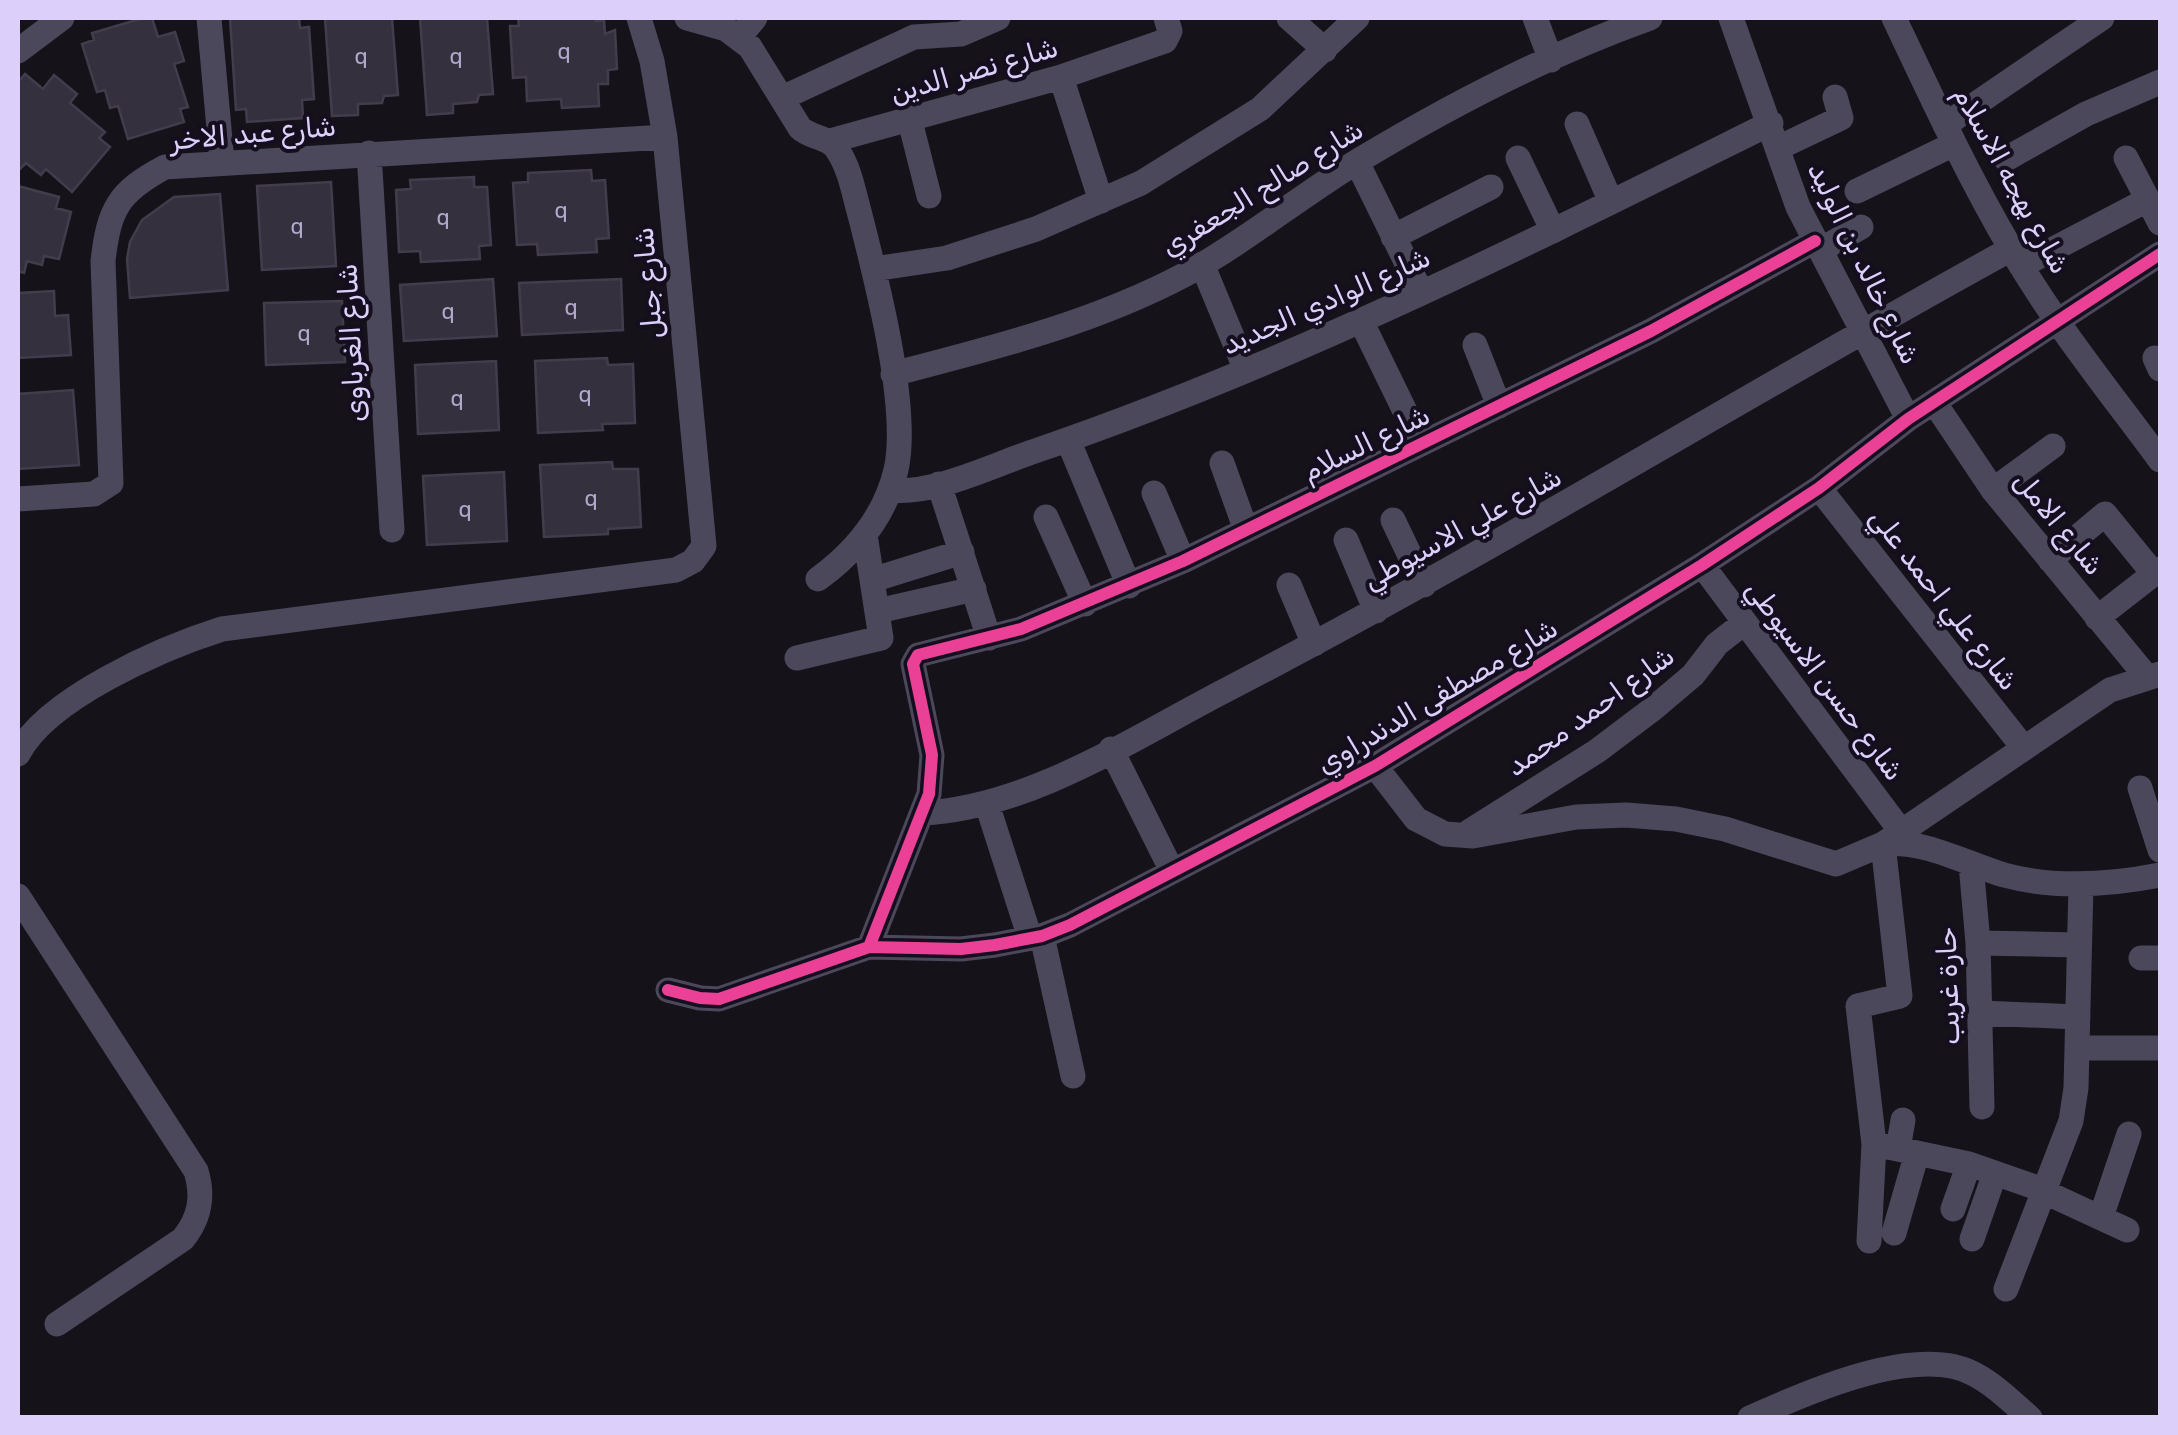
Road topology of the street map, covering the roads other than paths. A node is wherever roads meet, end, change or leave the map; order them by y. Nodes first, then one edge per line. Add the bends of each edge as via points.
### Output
1 (62, 18) edge
2 (209, 18) edge
3 (640, 18) edge
4 (688, 18) edge
5 (938, 18) edge
6 (998, 18) edge
7 (1166, 18) edge
8 (1289, 18) edge
9 (1357, 18) edge
10 (1535, 18) edge
11 (1650, 18) edge
12 (1732, 18) edge
13 (1894, 18) edge
14 (2102, 18) edge
15 (1610, 24) edge
16 (747, 27) edge
17 (914, 37) junction
18 (18, 50) edge
19 (1324, 50) junction
20 (1550, 60) junction
21 (1061, 77) junction
22 (2160, 82) edge
23 (1836, 97) dead end
24 (782, 98) junction
25 (910, 121) junction
26 (1577, 124) dead end
27 (1775, 135) junction
28 (1949, 135) junction
29 (665, 137) junction
30 (830, 141) junction
31 (369, 153) junction
32 (1518, 158) dead end
33 (2126, 158) dead end
34 (2006, 159) dead end
35 (222, 162) junction
36 (1357, 162) junction
37 (1491, 186) dead end
38 (1857, 191) dead end
39 (928, 196) dead end
40 (2147, 200) junction
41 (1102, 201) junction
42 (1612, 202) junction
43 (2160, 224) edge
44 (1861, 228) dead end
45 (1553, 231) junction
46 (1394, 237) junction
47 (1818, 245) junction
48 (2160, 254) edge
49 (2016, 258) junction
50 (1202, 264) junction
51 (874, 269) junction
52 (1421, 292) junction
53 (2057, 321) junction
54 (1361, 322) junction
55 (1862, 330) junction
56 (1475, 346) dead end
57 (1246, 370) junction
58 (893, 374) junction
59 (1934, 402) junction
60 (1498, 406) junction
61 (1908, 419) junction
62 (1068, 440) junction
63 (1420, 444) junction
64 (2052, 446) dead end
65 (2160, 460) edge
66 (1222, 463) dead end
67 (940, 484) junction
68 (1818, 488) junction
69 (890, 490) junction
70 (1993, 490) junction
71 (1154, 493) dead end
72 (18, 499) edge
73 (1046, 516) dead end
74 (1394, 520) dead end
75 (392, 530) dead end
76 (1246, 530) junction
77 (865, 534) junction
78 (1346, 540) dead end
79 (962, 552) junction
80 (2050, 560) junction
81 (1183, 562) junction
82 (1702, 565) junction
83 (2157, 572) edge
84 (818, 579) dead end
85 (872, 580) junction
86 (1289, 585) dead end
87 (1424, 585) junction
88 (1128, 586) junction
89 (974, 589) junction
90 (1085, 604) junction
91 (878, 611) junction
92 (1376, 611) junction
93 (2097, 618) junction
94 (1744, 623) junction
95 (989, 638) junction
96 (1314, 644) junction
97 (798, 658) dead end
98 (2153, 675) edge
99 (2023, 746) junction
100 (1111, 749) junction
101 (18, 754) edge
102 (1375, 766) junction
103 (2140, 788) dead end
104 (987, 804) junction
105 (923, 813) junction
106 (1461, 837) junction
107 (1892, 837) junction
108 (2160, 850) edge
109 (1972, 864) junction
110 (1172, 871) junction
111 (2160, 876) edge
112 (2081, 885) junction
113 (18, 896) edge
114 (1036, 937) junction
115 (1978, 944) junction
116 (2078, 946) junction
117 (869, 947) junction
118 (668, 990) dead end
119 (1980, 1013) junction
120 (2078, 1017) junction
121 (2078, 1048) junction
122 (2160, 1048) edge
123 (1073, 1076) dead end
124 (1982, 1107) dead end
125 (1902, 1120) dead end
126 (2129, 1134) dead end
127 (1896, 1148) junction
128 (1970, 1164) junction
129 (1995, 1172) junction
130 (2044, 1191) junction
131 (1953, 1209) dead end
132 (2101, 1217) junction
133 (2128, 1230) dead end
134 (1894, 1233) dead end
135 (1972, 1239) dead end
136 (1869, 1241) dead end
137 (2006, 1289) dead end
138 (56, 1324) dead end
139 (1750, 1418) edge
140 (2030, 1418) edge

1 - 18 street
2 - 35 street
3 - 29 street, شارع جبل
4 - 16 street
5 - 17 street
6 - 17 street via 961,34
7 - 21 street, شارع نصر الدين via 1165,42
8 - 19 street
9 - 19 street
10 - 20 street
11 - 15 street, شارع صالح الجعفري
12 - 27 street, شارع خالد بن الوليد
13 - 28 street, شارع بهجه الاسلام
14 - 28 street
15 - 20 street, شارع صالح الجعفري
16 - 24 street via 750,47
17 - 24 street
19 - 41 street via 1219,137
20 - 36 street, شارع صالح الجعفري
21 - 25 street, شارع نصر الدين
21 - 41 street
22 - 34 street
23 - 27 street, شارع الوادي الجديد via 1842,118
24 - 30 street via 804,133
25 - 30 street, شارع نصر الدين
25 - 39 street
26 - 42 street
27 - 42 street, شارع الوادي الجديد
27 - 47 street, شارع خالد بن الوليد
28 - 38 street
28 - 49 street, شارع بهجه الاسلام
29 - 31 street, شارع عبد الاخر
29 - 101 street, شارع جبل via 704,546 693,560 676,570 222,629 173,644 82,694 46,720
30 - 51 street via 847,168
31 - 35 street, شارع عبد الاخر
31 - 75 street, شارع الغرباوى
32 - 45 street
33 - 40 street
35 - 72 street, شارع عبد الاخر via 165,168 134,184 107,227 112,483 94,494
36 - 46 street
36 - 50 street, شارع صالح الجعفري
37 - 46 street
40 - 43 street
40 - 49 street, شارع علي الاسيوطي
41 - 51 street via 947,258
42 - 45 street, شارع الوادي الجديد
44 - 47 street, شارع السلام
45 - 52 street, شارع الوادي الجديد
46 - 52 street
47 - 55 street, شارع خالد بن الوليد
47 - 60 street, شارع السلام
48 - 53 street, شارع مصطفى الدندراوي
49 - 53 street, شارع بهجه الاسلام
49 - 55 street, شارع علي الاسيوطي
50 - 57 street
50 - 58 street, شارع صالح الجعفري via 1113,309
51 - 58 street
52 - 54 street, شارع الوادي الجديد
53 - 59 street, شارع مصطفى الدندراوي
53 - 65 street, شارع بهجه الاسلام
54 - 57 street, شارع الوادي الجديد
54 - 63 street
55 - 61 street, شارع خالد بن الوليد
55 - 87 street, شارع علي الاسيوطي
56 - 60 street
57 - 62 street, شارع الوادي الجديد
58 - 69 street via 900,432
59 - 61 street, شارع مصطفى الدندراوي
59 - 70 street, شارع الامل
60 - 63 street, شارع السلام
61 - 68 street, شارع مصطفى الدندراوي
62 - 67 street, شارع الوادي الجديد
62 - 88 street
63 - 76 street, شارع السلام
64 - 70 street
66 - 76 street
67 - 69 street, شارع الوادي الجديد
67 - 79 street
68 - 82 street, شارع مصطفى الدندراوي
68 - 99 street, شارع علي احمد علي
69 - 77 street
70 - 80 street, شارع الامل
71 - 81 street
73 - 90 street
74 - 87 street
76 - 81 street, شارع السلام
77 - 84 street
77 - 85 street
78 - 92 street
79 - 85 street
79 - 89 street
80 - 83 street via 2105,514
80 - 93 street, شارع الامل
81 - 88 street, شارع السلام
82 - 94 street, شارع حسن الاسيوطي
82 - 102 street, شارع مصطفى الدندراوي
83 - 93 street
85 - 91 street
86 - 96 street
87 - 92 street, شارع علي الاسيوطي
88 - 90 street, شارع السلام
89 - 91 street
89 - 95 street
90 - 95 street, شارع السلام
91 - 97 street via 877,641
92 - 96 street, شارع علي الاسيوطي
93 - 98 street, شارع الامل
94 - 106 street, شارع احمد محمد via 1654,708
94 - 107 street, شارع حسن الاسيوطي
95 - 105 street, شارع السلام via 923,653 913,664 932,755
96 - 100 street, شارع علي الاسيوطي
98 - 99 street via 2110,690
99 - 107 street
100 - 104 street, شارع علي الاسيوطي
100 - 110 street
102 - 106 street via 1416,819
102 - 110 street, شارع مصطفى الدندراوي
103 - 108 street
104 - 105 street, شارع علي الاسيوطي
104 - 114 street
105 - 117 street
106 - 107 street via 1576,816 1626,815 1724,829 1836,864
107 - 109 street
107 - 127 street via 1900,996 1858,1008
109 - 112 street via 2044,883
109 - 115 street, حارة غريب
110 - 114 street, شارع مصطفى الدندراوي
111 - 112 street
112 - 116 street
113 - 138 street via 196,1171 201,1194 183,1240
114 - 117 street, شارع مصطفى الدندراوي via 961,949
114 - 123 street
115 - 116 street
115 - 119 street, حارة غريب
116 - 120 street
117 - 118 street, شارع مصطفى الدندراوي via 719,999
119 - 120 street
119 - 124 street, حارة غريب
120 - 121 street
121 - 122 street
121 - 130 street via 2071,1122
125 - 127 street
126 - 132 street
127 - 128 street
127 - 134 street
127 - 136 street
128 - 129 street
128 - 131 street
129 - 130 street
129 - 135 street
130 - 132 street
130 - 137 street
132 - 133 street
139 - 140 street via 1890,1367 1931,1362 1972,1372

